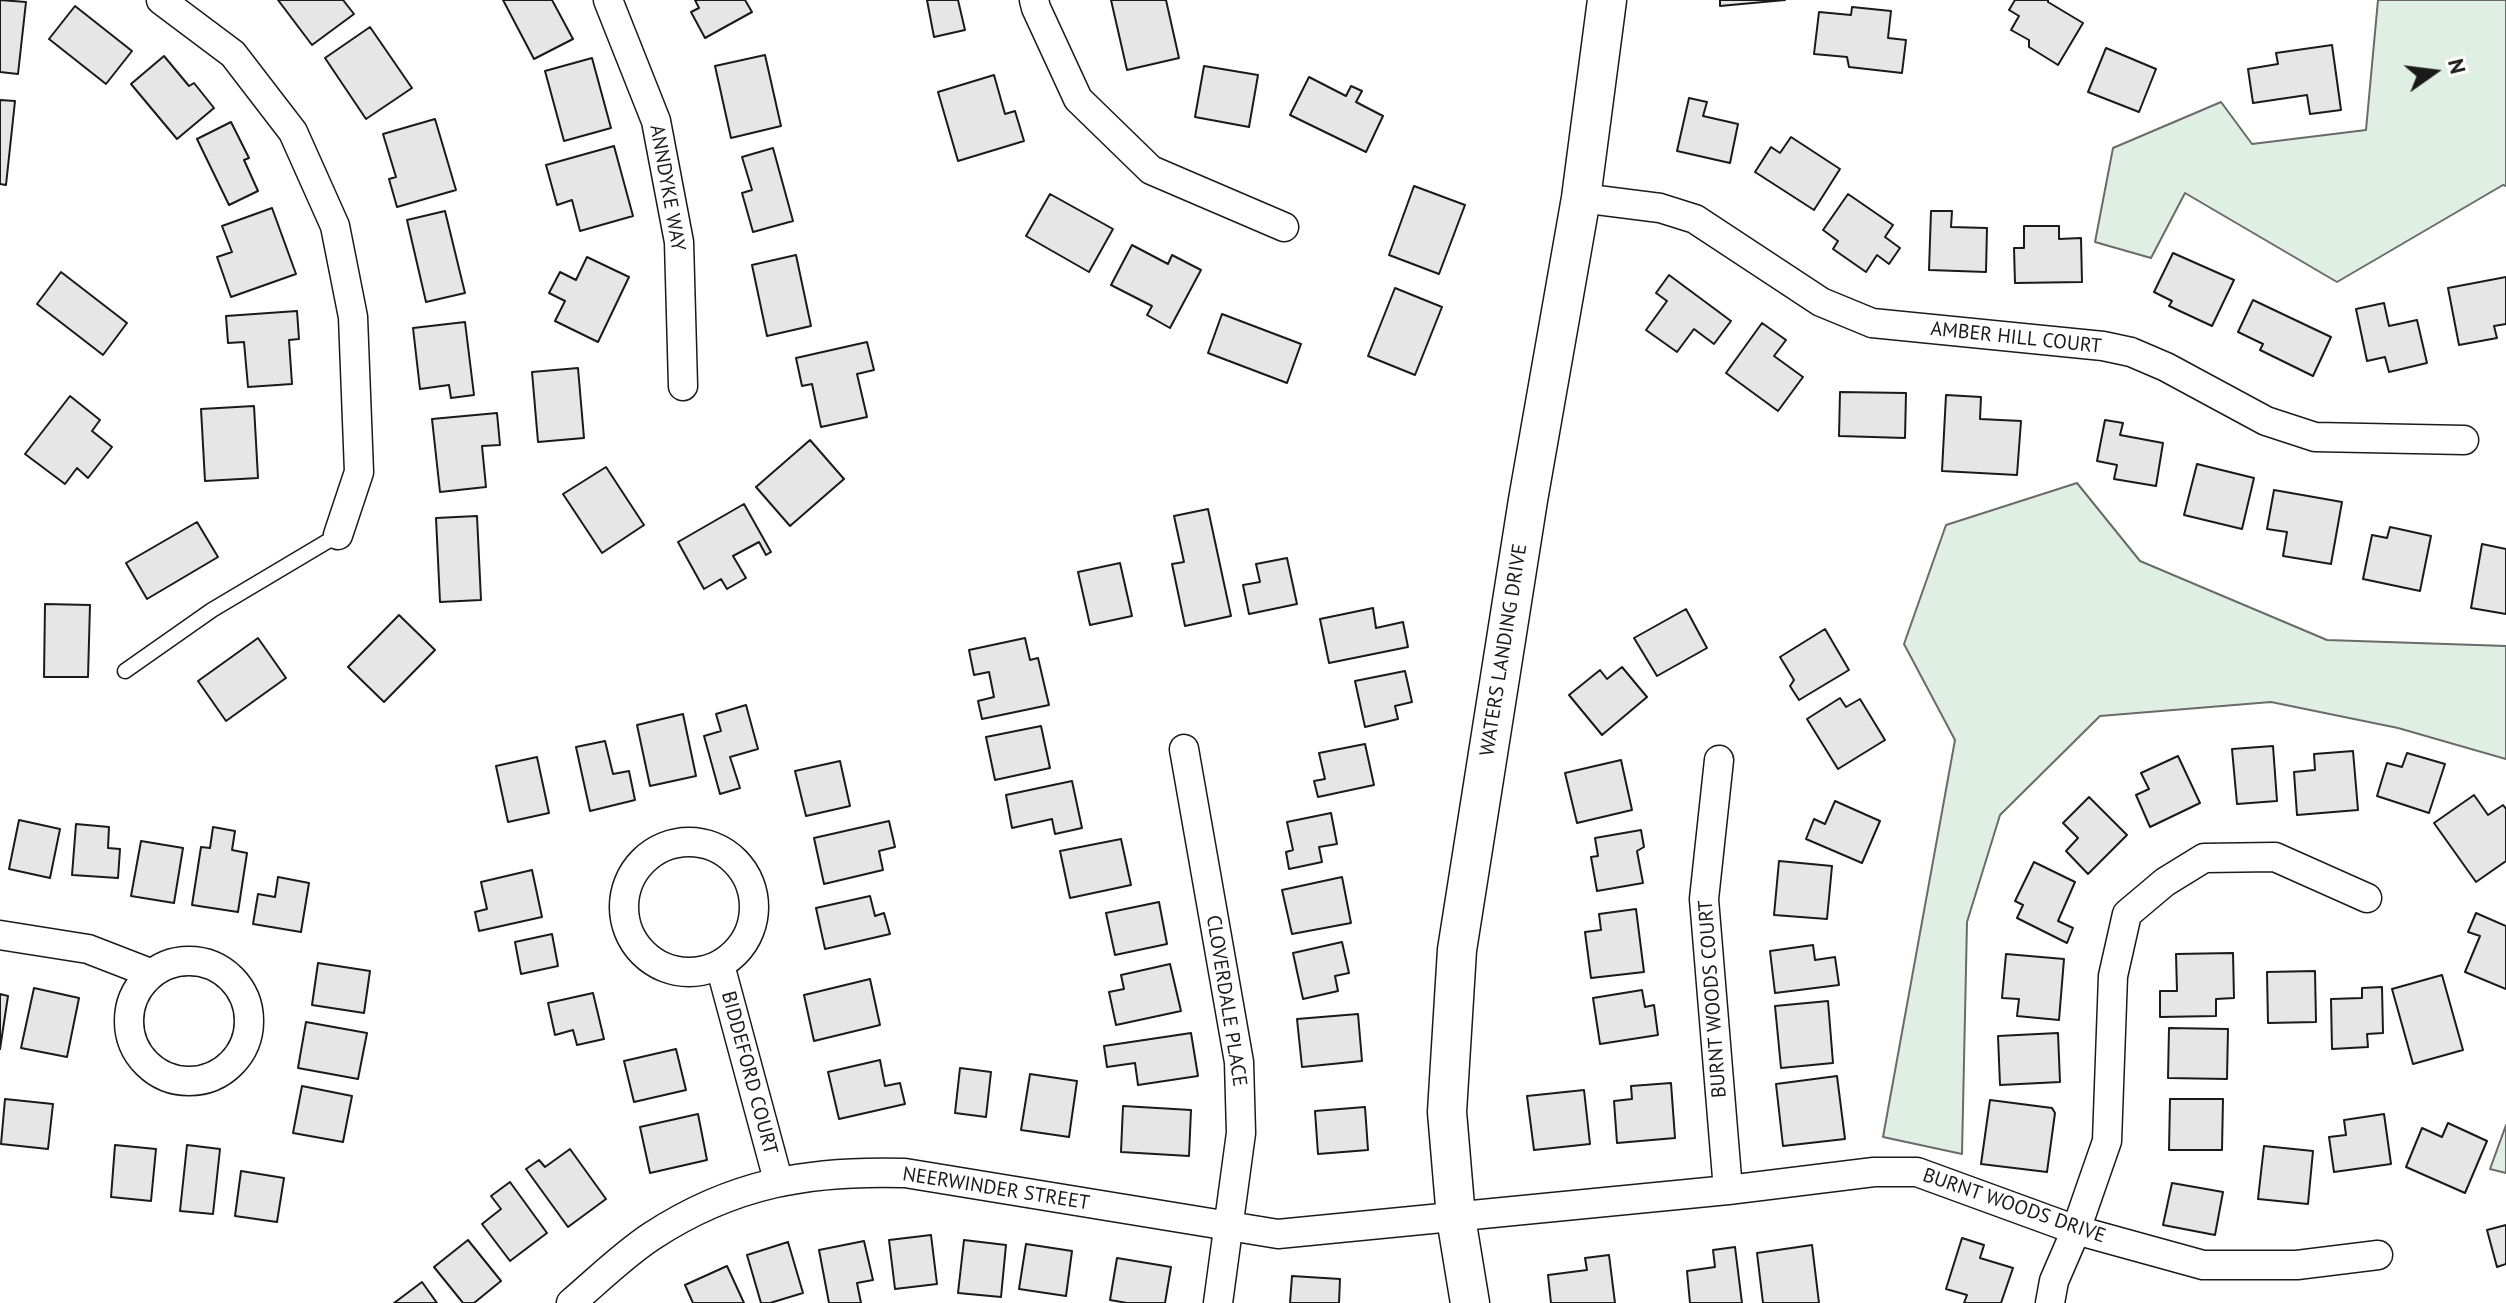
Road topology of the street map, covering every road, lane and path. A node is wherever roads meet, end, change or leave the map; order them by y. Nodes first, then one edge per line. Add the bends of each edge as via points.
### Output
1 (161, 0) edge
2 (608, 0) edge
3 (1034, 0) edge
4 (1607, 0) edge
5 (1581, 198) junction
6 (1284, 227) dead end
7 (683, 386) dead end
8 (2464, 440) dead end
9 (338, 535) joint
10 (125, 671) dead end
11 (1184, 749) dead end
12 (1719, 760) dead end
13 (2367, 898) dead end
14 (0, 935) edge
15 (720, 965) junction
16 (150, 973) junction
17 (778, 1180) junction
18 (1728, 1190) junction
19 (1456, 1218) junction
20 (1229, 1228) junction
21 (2076, 1230) junction
22 (2378, 1255) dead end
23 (571, 1303) edge
24 (1218, 1303) edge
25 (1470, 1303) edge
26 (2050, 1303) edge

1 - 9 street via 233,54 293,132 335,226 353,317 359,472
2 - 7 street, ANNDYKE WAY via 656,121 679,242
3 - 6 street via 1078,99 1151,170
4 - 5 street, WATERS LANDING DRIVE
5 - 8 street, AMBER HILL COURT via 1660,208 1695,219 1821,302 1872,323 2131,352 2266,421 2315,437
5 - 19 street, WATERS LANDING DRIVE via 1457,950 1447,1112
9 - 10 lane via 212,610
11 - 20 street, CLOVERDALE PLACE via 1239,1062 1241,1133
12 - 18 street, BURNT WOODS COURT via 1704,899
13 - 21 street via 2275,857 2204,858 2127,914 2113,976 2107,1141
14 - 16 street via 88,949
15 - 15 street, BIDDEFORD COURT via 699,972 677,971 641,951 629,933 626,890 649,855 669,844 690,841 730,855 753,892 749,934
15 - 17 street, BIDDEFORD COURT
16 - 16 street via 186,960 205,962 237,983 246,1000 247,1039 224,1071 184,1082 147,1065 128,1029 129,1008
17 - 20 street, NEERWINDER STREET via 851,1171 905,1173
17 - 23 street, NEERWINDER STREET via 707,1204 650,1237
18 - 19 street, BURNT WOODS DRIVE
18 - 21 street, BURNT WOODS DRIVE via 1874,1172 1917,1172
19 - 20 street, NEERWINDER STREET via 1278,1234
19 - 25 street, WATERS LANDING DRIVE
20 - 24 street, CLOVERDALE PLACE
21 - 22 street, BURNT WOODS DRIVE via 2203,1265 2297,1265
21 - 26 street

